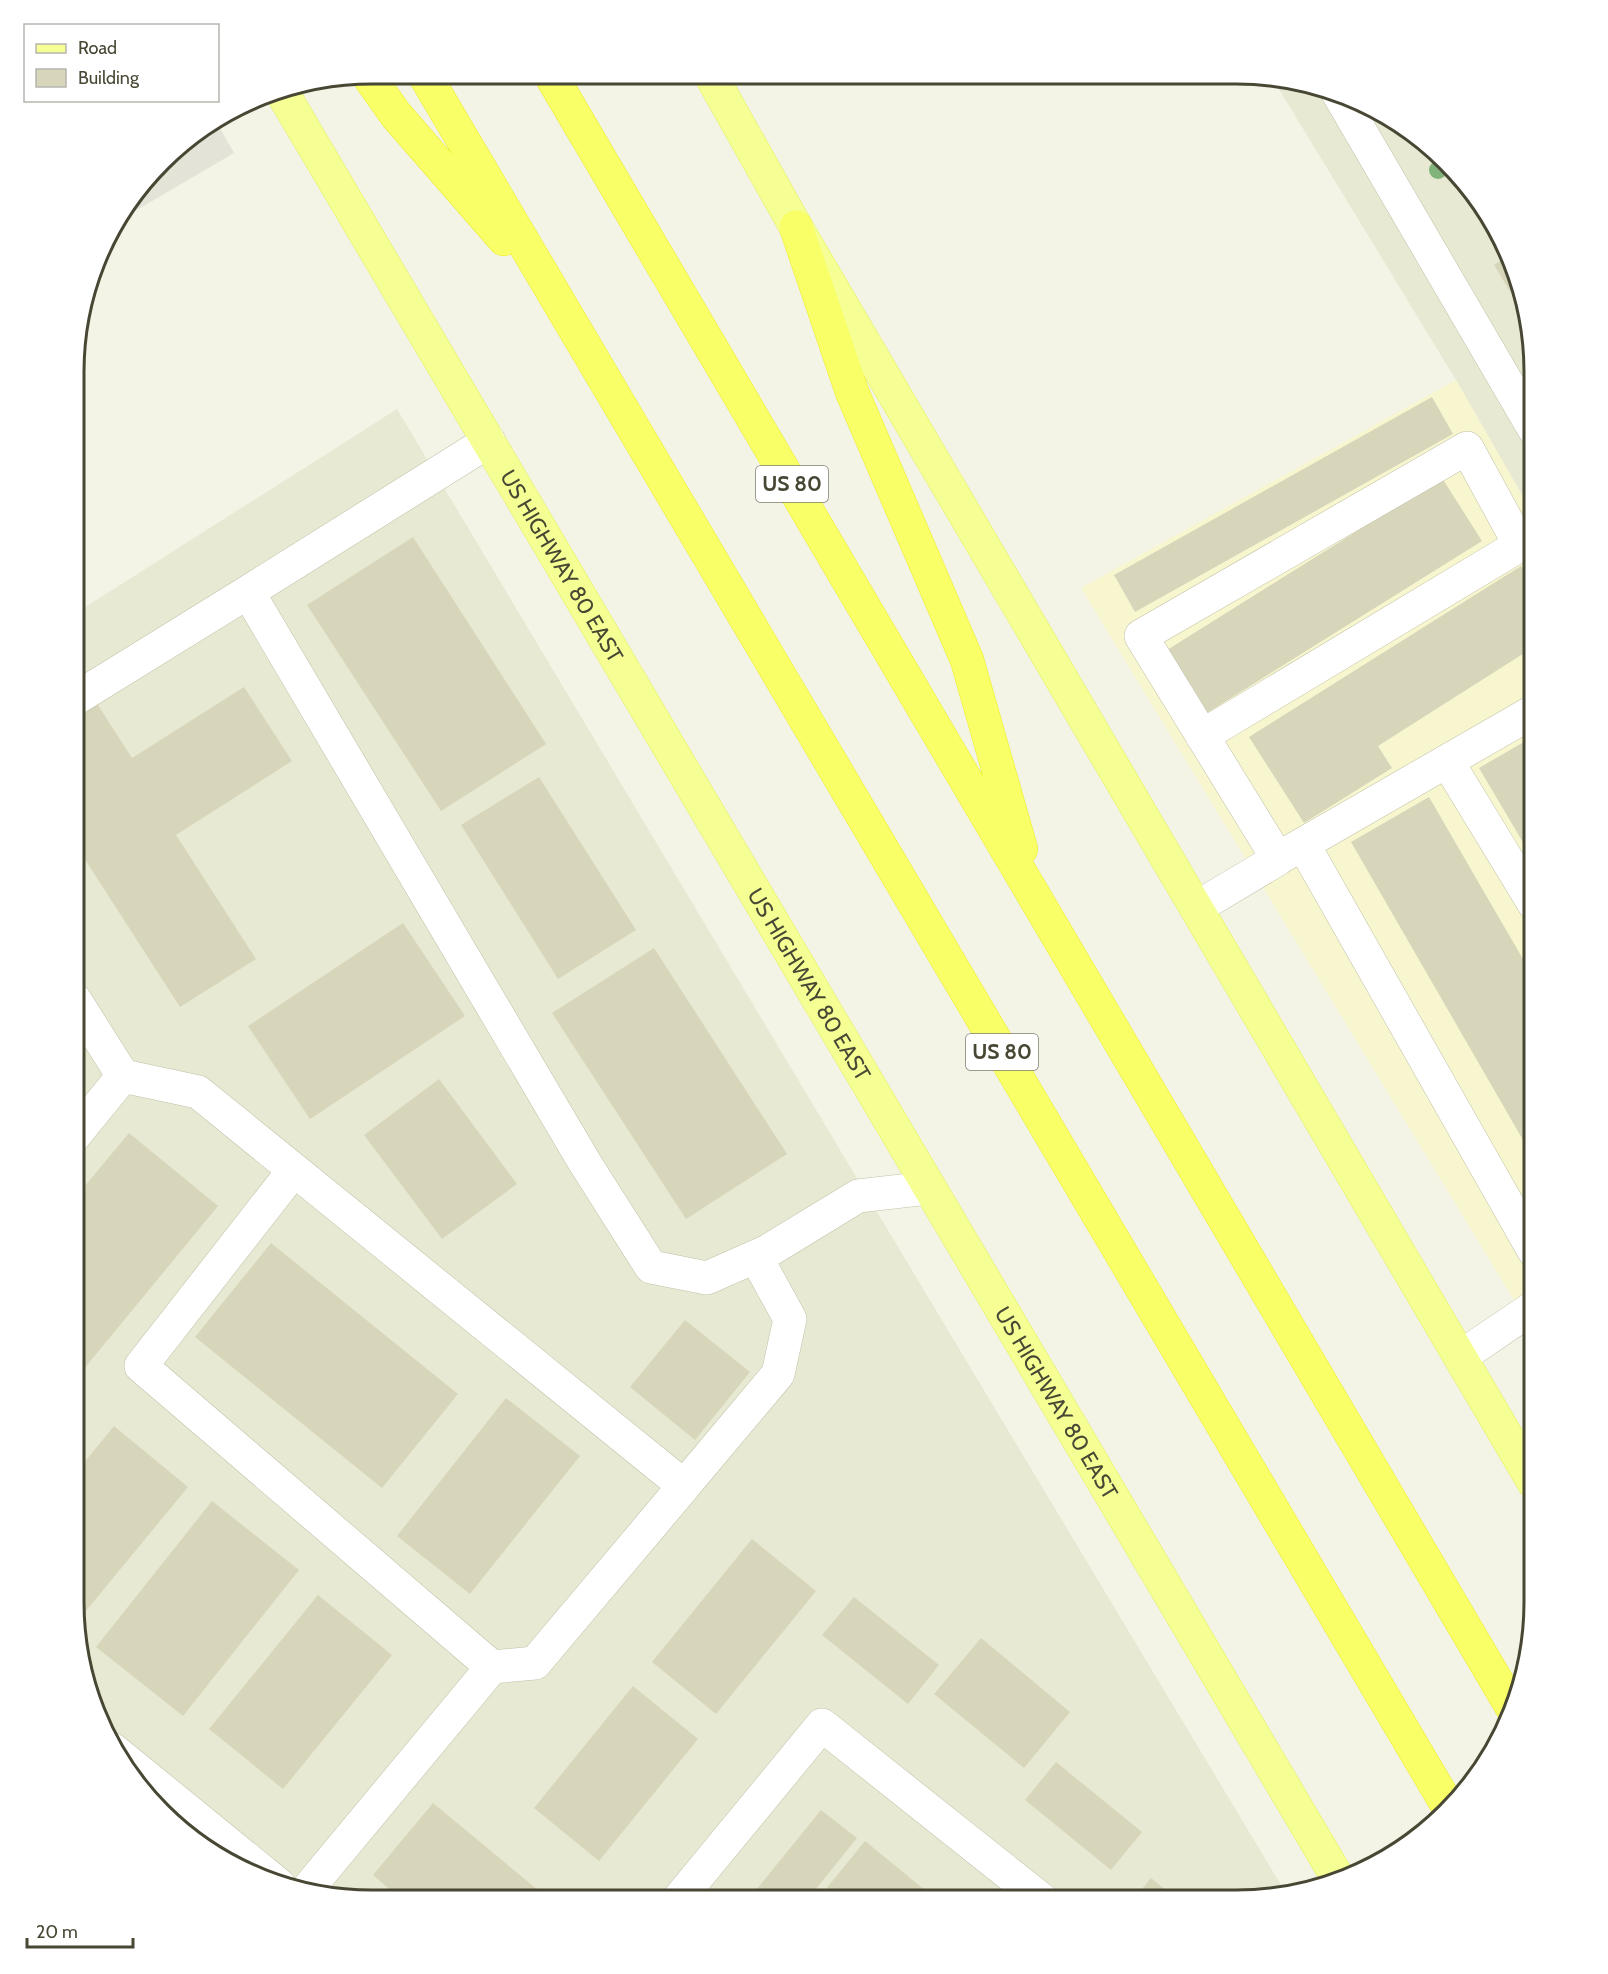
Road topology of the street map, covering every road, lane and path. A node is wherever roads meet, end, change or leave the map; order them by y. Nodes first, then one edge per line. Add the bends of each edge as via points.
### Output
1 (374, 84) edge
2 (430, 84) edge
3 (556, 84) edge
4 (716, 84) edge
5 (285, 97) edge
6 (1345, 106) edge
7 (796, 227) junction
8 (556, 297) junction
9 (1524, 412) edge
10 (489, 441) junction
11 (248, 592) junction
12 (84, 693) edge
13 (1524, 717) edge
14 (1202, 736) junction
15 (1447, 761) junction
16 (1290, 851) junction
17 (1524, 888) edge
18 (1034, 894) junction
19 (1196, 908) junction
20 (84, 1014) edge
21 (123, 1076) junction
22 (84, 1124) edge
23 (294, 1170) junction
24 (928, 1188) junction
25 (1524, 1235) edge
26 (756, 1257) junction
27 (1524, 1314) edge
28 (1460, 1357) junction
29 (1524, 1466) edge
30 (684, 1486) junction
31 (492, 1667) junction
32 (1507, 1699) edge
33 (140, 1772) edge
34 (1445, 1801) edge
35 (253, 1864) edge
36 (1335, 1873) edge
37 (312, 1883) edge
38 (686, 1890) edge
39 (1029, 1890) edge

1 - 8 highway via 396,115
2 - 8 highway, US 80
3 - 18 highway, US 80
4 - 7 main road
5 - 10 main road, US HIGHWAY 80 EAST
6 - 9 lane
7 - 18 highway via 852,392 967,660
7 - 19 main road
8 - 34 highway, US 80
10 - 11 lane
10 - 24 main road, US HIGHWAY 80 EAST
11 - 12 lane
11 - 26 lane via 585,1163 651,1267 707,1278
13 - 15 lane
14 - 14 lane via 1141,636 1467,448 1520,545
14 - 16 lane
15 - 16 lane
15 - 17 lane
16 - 19 lane
16 - 25 lane
18 - 32 highway, US 80
19 - 28 main road
20 - 21 lane
21 - 22 lane
21 - 23 lane via 198,1092
23 - 30 lane
23 - 31 lane via 141,1366
24 - 26 lane via 858,1196
24 - 36 main road, US HIGHWAY 80 EAST
26 - 30 lane via 790,1319 778,1374
27 - 28 lane
28 - 29 main road
30 - 31 lane via 535,1663
31 - 37 lane
33 - 35 lane
38 - 39 lane via 822,1725

